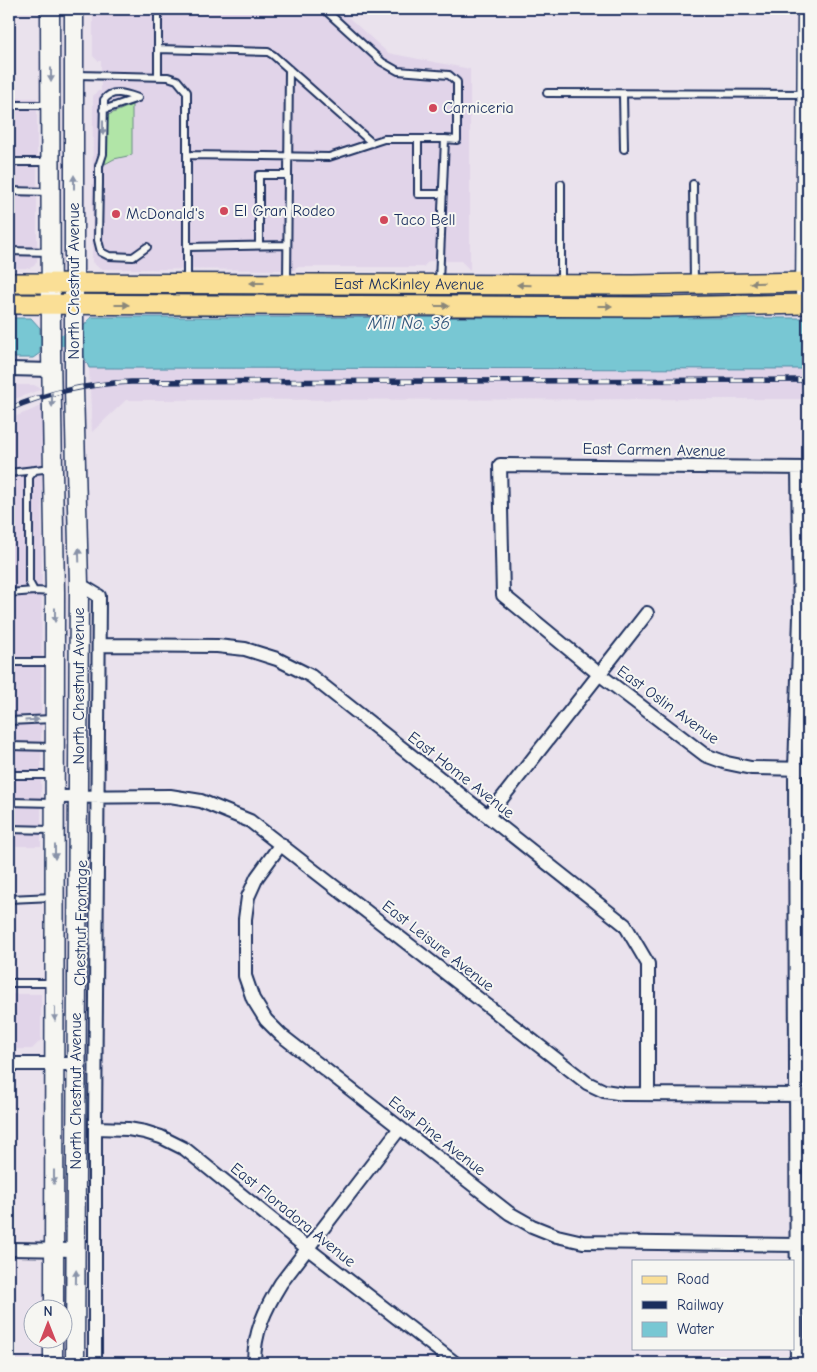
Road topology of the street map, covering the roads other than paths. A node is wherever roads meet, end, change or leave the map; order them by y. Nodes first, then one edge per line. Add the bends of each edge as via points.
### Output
1 (50, 9) edge
2 (62, 9) edge
3 (74, 9) edge
4 (158, 9) edge
5 (324, 9) edge
6 (807, 9) edge
7 (158, 49) junction
8 (289, 69) junction
9 (74, 75) junction
10 (158, 76) junction
11 (547, 93) dead end
12 (623, 94) junction
13 (806, 94) junction
14 (9, 105) edge
15 (51, 105) junction
16 (103, 110) junction
17 (418, 139) junction
18 (445, 139) junction
19 (372, 143) junction
20 (624, 149) dead end
21 (187, 154) junction
22 (288, 157) junction
23 (9, 162) edge
24 (51, 162) junction
25 (288, 175) junction
26 (561, 184) dead end
27 (693, 184) dead end
28 (9, 191) edge
29 (51, 192) junction
30 (443, 194) junction
31 (259, 245) junction
32 (287, 245) junction
33 (147, 247) dead end
34 (187, 247) junction
35 (9, 251) edge
36 (50, 252) junction
37 (807, 282) edge
38 (9, 283) edge
39 (51, 283) junction
40 (73, 283) junction
41 (187, 284) junction
42 (287, 284) junction
43 (439, 284) junction
44 (694, 284) junction
45 (561, 285) junction
46 (9, 304) edge
47 (807, 304) edge
48 (51, 305) junction
49 (73, 305) junction
50 (234, 305) junction
51 (9, 369) edge
52 (51, 370) junction
53 (74, 400) junction
54 (500, 465) joint
55 (53, 468) junction
56 (803, 468) edge
57 (35, 470) junction
58 (9, 473) edge
59 (80, 584) junction
60 (34, 591) junction
61 (55, 592) junction
62 (9, 594) edge
63 (647, 613) dead end
64 (804, 617) edge
65 (98, 645) junction
66 (79, 661) junction
67 (9, 662) edge
68 (55, 662) junction
69 (598, 674) junction
70 (55, 719) junction
71 (9, 721) edge
72 (9, 746) edge
73 (55, 747) junction
74 (802, 769) edge
75 (9, 775) edge
76 (55, 775) junction
77 (78, 796) junction
78 (98, 796) junction
79 (55, 800) junction
80 (9, 802) edge
81 (488, 816) junction
82 (9, 829) edge
83 (55, 830) junction
84 (281, 844) junction
85 (55, 897) junction
86 (9, 899) edge
87 (9, 983) edge
88 (55, 984) junction
89 (9, 1064) edge
90 (55, 1064) junction
91 (76, 1064) junction
92 (648, 1094) junction
93 (802, 1095) edge
94 (95, 1128) junction
95 (400, 1128) junction
96 (797, 1244) junction
97 (307, 1248) junction
98 (9, 1249) edge
99 (54, 1249) junction
100 (76, 1250) junction
101 (54, 1300) edge
102 (54, 1350) edge
103 (53, 1363) edge
104 (76, 1363) edge
105 (95, 1363) edge
106 (254, 1363) edge
107 (455, 1363) edge
108 (797, 1363) edge

1 -> 15 main road, North Chestnut Avenue
2 - 9 main road via 62,55 64,65
3 - 9 main road, North Chestnut Avenue
4 - 7 lane
5 - 18 lane via 382,62 398,71 449,75 457,82 457,140
6 - 13 main road
7 - 8 lane via 262,51 273,55
7 - 10 lane
8 - 19 lane
8 - 22 lane
9 - 10 lane
40 -> 9 main road, North Chestnut Avenue
10 - 21 lane via 177,80 187,92
11 - 12 lane
12 - 13 lane
12 - 20 lane
13 - 37 main road
14 - 15 lane
15 - 24 main road, North Chestnut Avenue
16 - 16 lane via 105,98 113,93 138,98
16 -> 33 lane via 98,247 106,256 122,258 136,257
17 - 18 lane
17 - 19 lane via 384,139
17 - 30 lane via 418,194
18 - 30 lane
19 - 22 lane via 329,156
21 - 22 lane
21 - 34 lane
22 - 25 lane
23 - 24 lane
24 - 29 main road, North Chestnut Avenue
25 - 31 lane via 259,175
25 - 32 lane
26 - 45 lane
27 - 44 lane
28 - 29 lane
29 - 36 main road, North Chestnut Avenue
30 - 43 lane
31 - 32 lane
31 - 34 lane
32 - 42 lane
34 - 41 lane
35 - 36 lane
36 - 39 main road, North Chestnut Avenue
37 -> 44 main road, East McKinley Avenue
37 - 47 main road
38 - 39 main road, East McKinley Avenue
39 - 40 main road, East McKinley Avenue
39 - 48 main road, North Chestnut Avenue
40 - 41 main road, East McKinley Avenue
40 - 49 main road, North Chestnut Avenue
42 -> 41 main road, East McKinley Avenue
42 - 43 main road, East McKinley Avenue
45 -> 43 main road, East McKinley Avenue
43 - 50 main road via 437,289 426,294 293,294
44 - 45 main road, East McKinley Avenue
46 - 48 main road, East McKinley Avenue
50 -> 47 main road, East McKinley Avenue via 664,307
48 - 49 main road, East McKinley Avenue
48 - 52 main road, North Chestnut Avenue
49 -> 50 main road, East McKinley Avenue
49 - 53 main road, North Chestnut Avenue
51 - 52 street
52 - 53 main road
52 -> 55 main road, North Chestnut Avenue
59 -> 53 main road, North Chestnut Avenue
54 - 56 street, East Carmen Avenue
54 - 69 street, East Oslin Avenue via 503,595
55 - 57 lane
55 - 61 main road, North Chestnut Avenue
56 - 64 street
57 - 58 lane
57 - 60 lane via 29,478 29,582
59 - 65 street, Chestnut Frontage via 99,596
59 - 66 main road, North Chestnut Avenue
60 - 61 lane
60 - 62 lane
61 - 66 main road via 65,596 68,602 69,641
61 -> 68 main road, North Chestnut Avenue
63 - 69 street, East Oslin Avenue
64 - 74 street
65 - 78 street, Chestnut Frontage
65 - 81 street, East Home Avenue via 217,646 245,649 277,659 311,676
66 - 77 main road, North Chestnut Avenue
67 - 68 lane
68 - 70 main road, North Chestnut Avenue
69 - 74 street, East Oslin Avenue via 705,755 750,768
69 - 81 street
71 -> 70 lane
70 - 73 main road, North Chestnut Avenue
72 - 73 lane
73 - 76 main road, North Chestnut Avenue
74 - 93 street
75 - 76 lane
76 - 79 main road, North Chestnut Avenue
77 - 78 street, East Leisure Avenue
77 - 79 street, East Leisure Avenue
77 - 91 main road, North Chestnut Avenue
78 - 84 street, East Leisure Avenue via 170,796 201,801 250,821
78 - 94 street, Chestnut Frontage
79 - 80 lane
79 - 83 main road, North Chestnut Avenue
81 - 92 street, East Home Avenue via 625,925 648,964
82 - 83 lane
83 -> 85 main road, North Chestnut Avenue
84 - 92 street, East Leisure Avenue via 587,1083 604,1091
84 - 95 street, East Pine Avenue via 257,877 248,897 245,976 253,1000 266,1020 281,1034
85 - 86 lane
85 - 88 main road, North Chestnut Avenue
87 - 88 lane
88 -> 90 main road, North Chestnut Avenue
89 - 90 street
90 - 91 street
90 -> 99 main road, North Chestnut Avenue
91 - 100 main road, North Chestnut Avenue
92 - 93 street, East Leisure Avenue
93 - 96 street
94 - 97 street, East Floradora Avenue via 145,1132 185,1149
94 - 105 street, Chestnut Frontage
95 - 96 street, East Pine Avenue via 509,1212 557,1236 583,1242
95 - 97 street
96 - 108 street
97 - 106 street via 266,1307 258,1331
97 - 107 street, East Floradora Avenue
98 - 99 street
99 - 100 street
99 - 101 main road, North Chestnut Avenue
104 -> 100 main road, North Chestnut Avenue
102 - 103 main road

